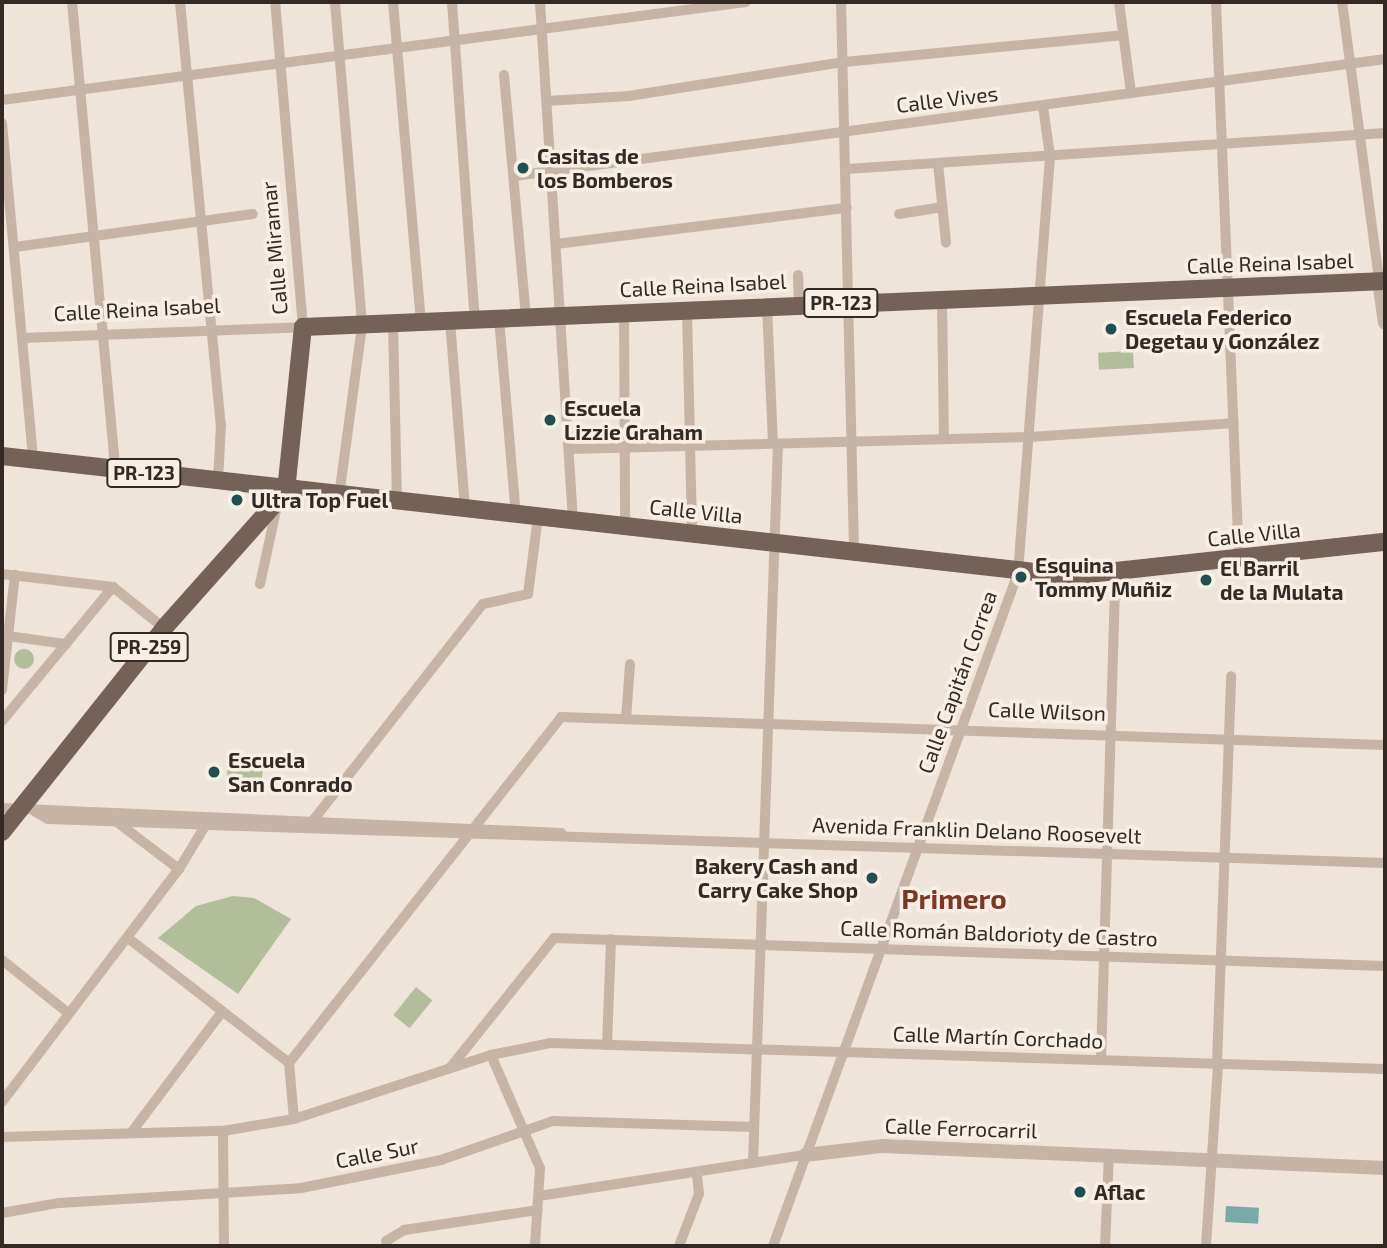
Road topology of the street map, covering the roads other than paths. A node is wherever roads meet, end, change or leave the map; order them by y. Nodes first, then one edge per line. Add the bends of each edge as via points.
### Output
1 (72, 2) edge
2 (180, 2) edge
3 (275, 2) edge
4 (335, 2) edge
5 (393, 2) edge
6 (452, 2) edge
7 (540, 2) edge
8 (746, 2) edge
9 (841, 2) edge
10 (1119, 2) edge
11 (1216, 2) edge
12 (1342, 2) edge
13 (542, 29) junction
14 (1123, 36) junction
15 (456, 41) junction
16 (399, 49) junction
17 (342, 58) junction
18 (1385, 59) edge
19 (844, 62) junction
20 (1350, 64) junction
21 (283, 65) junction
22 (504, 75) dead end
23 (187, 78) junction
24 (1220, 80) junction
25 (81, 92) junction
26 (1131, 93) junction
27 (2, 100) edge
28 (547, 101) junction
29 (1043, 106) junction
30 (2, 123) edge
31 (844, 131) junction
32 (1385, 133) edge
33 (1359, 135) junction
34 (1221, 143) junction
35 (1050, 156) junction
36 (938, 163) junction
37 (847, 169) junction
38 (551, 173) junction
39 (514, 177) junction
40 (942, 207) junction
41 (847, 208) junction
42 (253, 214) dead end
43 (900, 214) dead end
44 (199, 220) junction
45 (94, 237) junction
46 (946, 243) dead end
47 (556, 244) junction
48 (15, 247) junction
49 (798, 275) dead end
50 (1382, 281) edge
51 (1228, 288) junction
52 (1041, 294) junction
53 (942, 299) junction
54 (853, 302) junction
55 (799, 304) junction
56 (767, 306) junction
57 (687, 310) junction
58 (624, 312) junction
59 (562, 314) junction
60 (526, 317) junction
61 (499, 318) junction
62 (475, 319) junction
63 (421, 321) junction
64 (450, 321) junction
65 (1385, 323) edge
66 (393, 324) junction
67 (362, 326) junction
68 (303, 327) junction
69 (212, 328) junction
70 (102, 332) junction
71 (23, 338) junction
72 (1234, 423) junction
73 (1030, 437) junction
74 (944, 439) junction
75 (854, 442) junction
76 (776, 443) junction
77 (692, 446) junction
78 (626, 447) junction
79 (571, 449) junction
80 (2, 456) edge
81 (33, 460) junction
82 (115, 469) junction
83 (218, 481) junction
84 (339, 496) junction
85 (282, 498) junction
86 (397, 501) junction
87 (465, 509) junction
88 (516, 515) junction
89 (538, 517) junction
90 (573, 521) junction
91 (625, 526) junction
92 (692, 534) junction
93 (774, 541) junction
94 (1385, 542) edge
95 (854, 550) junction
96 (1239, 559) junction
97 (1018, 573) junction
98 (1115, 573) junction
99 (2, 574) edge
100 (15, 576) junction
101 (260, 584) dead end
102 (113, 587) junction
103 (164, 628) junction
104 (8, 636) junction
105 (66, 644) junction
106 (630, 664) dead end
107 (1231, 676) dead end
108 (2, 690) edge
109 (626, 719) junction
110 (2, 721) edge
111 (769, 724) junction
112 (961, 727) junction
113 (1111, 733) junction
114 (1226, 738) junction
115 (1385, 745) edge
116 (18, 809) edge
117 (208, 820) junction
118 (117, 821) junction
119 (310, 824) junction
120 (471, 831) junction
121 (2, 832) edge
122 (765, 844) junction
123 (918, 846) junction
124 (1108, 853) junction
125 (1226, 858) junction
126 (1385, 863) edge
127 (179, 869) junction
128 (128, 938) junction
129 (611, 939) junction
130 (761, 944) junction
131 (879, 947) junction
132 (1104, 956) junction
133 (2, 960) edge
134 (1223, 960) junction
135 (1385, 966) edge
136 (66, 1012) junction
137 (222, 1012) junction
138 (607, 1045) junction
139 (758, 1050) junction
140 (844, 1052) junction
141 (491, 1055) junction
142 (1101, 1059) junction
143 (289, 1063) junction
144 (1218, 1064) junction
145 (450, 1068) junction
146 (1385, 1069) edge
147 (2, 1102) edge
148 (294, 1119) junction
149 (754, 1127) junction
150 (528, 1129) junction
151 (223, 1131) junction
152 (131, 1133) junction
153 (2, 1137) edge
154 (1109, 1154) junction
155 (805, 1155) junction
156 (1212, 1156) junction
157 (753, 1163) junction
158 (1385, 1168) edge
159 (697, 1174) junction
160 (222, 1194) junction
161 (539, 1196) junction
162 (538, 1210) junction
163 (2, 1213) edge
164 (386, 1241) dead end
165 (224, 1246) edge
166 (535, 1246) edge
167 (679, 1246) edge
168 (773, 1246) edge
169 (1105, 1246) edge
170 (1206, 1246) edge

1 - 25 street
2 - 23 street
3 - 21 street, Calle Miramar
4 - 17 street
5 - 16 street
6 - 15 street
7 - 13 street
8 - 13 street
9 - 19 street
10 - 14 street
11 - 24 street
12 - 20 street
13 - 15 street
13 - 28 street
14 - 19 street
14 - 26 street
15 - 16 street
15 - 62 street
16 - 17 street
16 - 63 street
17 - 21 street
17 - 67 street
18 - 20 street, Calle Vives
19 - 28 street via 629,96
19 - 31 street
20 - 24 street, Calle Vives
20 - 33 street
21 - 23 street
21 - 68 street, Calle Miramar
22 - 39 street
23 - 25 street
23 - 44 street
24 - 26 street, Calle Vives
24 - 34 street
25 - 27 street
25 - 45 street
26 - 29 street, Calle Vives
28 - 38 street
29 - 31 street, Calle Vives
29 - 35 street, Calle Capitán Correa
30 - 48 street
31 - 37 street
31 - 38 street, Calle Vives
32 - 33 street
33 - 34 street
33 - 50 street
34 - 35 street
34 - 51 street
35 - 36 street
35 - 52 street, Calle Capitán Correa
36 - 37 street
36 - 40 street
37 - 41 street
38 - 39 street, Calle Vives
38 - 47 street
39 - 60 street
40 - 43 street
40 - 46 street
41 - 47 street
41 - 54 street
42 - 44 street
44 - 45 street
44 - 69 street
45 - 48 street
45 - 70 street
47 - 59 street
48 - 71 street
49 - 55 street
50 - 51 main road, Calle Reina Isabel / PR-123
50 - 65 street
51 - 52 main road, Calle Reina Isabel / PR-123
51 - 72 street
52 - 53 main road, Calle Reina Isabel / PR-123
52 - 73 street, Calle Capitán Correa
53 - 54 main road, Calle Reina Isabel / PR-123
53 - 74 street
54 - 55 main road, Calle Reina Isabel / PR-123
54 - 75 street
55 - 56 main road, Calle Reina Isabel / PR-123
56 - 57 main road, Calle Reina Isabel / PR-123
56 - 76 street
57 - 58 main road, Calle Reina Isabel / PR-123
57 - 77 street
58 - 59 main road, Calle Reina Isabel / PR-123
58 - 78 street
59 - 60 main road, Calle Reina Isabel / PR-123
59 - 79 street
60 - 61 main road, Calle Reina Isabel / PR-123
61 - 62 main road, Calle Reina Isabel / PR-123
61 - 88 street
62 - 64 main road, Calle Reina Isabel / PR-123
63 - 64 main road, Calle Reina Isabel / PR-123
63 - 66 main road, Calle Reina Isabel / PR-123
64 - 87 street
66 - 67 main road, Calle Reina Isabel / PR-123
66 - 86 street
67 - 68 main road, Calle Reina Isabel / PR-123
67 - 84 street
68 - 69 street, Calle Reina Isabel
68 - 85 main road, Calle Miramar
69 - 70 street, Calle Reina Isabel
69 - 83 street via 221,424
70 - 71 street, Calle Reina Isabel
70 - 82 street
71 - 81 street
72 - 73 street
72 - 96 street
73 - 74 street
73 - 97 street, Calle Capitán Correa
74 - 75 street
75 - 76 street
75 - 95 street
76 - 77 street
76 - 93 street
77 - 78 street
77 - 92 street
78 - 79 street
78 - 91 street
79 - 90 street
80 - 81 main road, Calle Villa / PR-123
81 - 82 main road, Calle Villa / PR-123
82 - 83 main road, Calle Villa / PR-123
83 - 85 main road, Calle Villa / PR-123
84 - 85 main road, Calle Villa / PR-123
84 - 86 main road, Calle Villa / PR-123
85 - 101 street
85 - 103 main road, PR-259
86 - 87 main road, Calle Villa / PR-123
87 - 88 main road, Calle Villa / PR-123
88 - 89 main road, Calle Villa / PR-123
89 - 90 main road, Calle Villa / PR-123
89 - 119 street via 528,594 483,604
90 - 91 main road, Calle Villa / PR-123
91 - 92 main road, Calle Villa / PR-123
92 - 93 main road, Calle Villa / PR-123
93 - 95 main road, Calle Villa / PR-123
93 - 111 street
94 - 96 main road, Calle Villa / PR-123
95 - 97 main road, Calle Villa / PR-123
96 - 98 main road, Calle Villa / PR-123
97 - 98 main road, Calle Villa / PR-123
97 - 112 street, Calle Capitán Correa
98 - 113 street
99 - 100 street
100 - 102 street
100 - 104 street
102 - 103 street
102 - 105 street
103 - 116 main road, PR-259
104 - 105 street
104 - 108 street
105 - 110 street
106 - 109 street
107 - 114 street
109 - 111 street, Calle Wilson
109 - 120 street, Calle Wilson via 561,717
111 - 112 street, Calle Wilson
111 - 122 street
112 - 113 street, Calle Wilson
112 - 123 street, Calle Capitán Correa
113 - 114 street, Calle Wilson
113 - 124 street
114 - 115 street, Calle Wilson
114 - 125 street
116 - 117 street, Avenida Franklin Delano Roosevelt
116 - 118 street, Avenida Franklin Delano Roosevelt via 48,819
116 - 121 main road, PR-259
117 - 118 street, Avenida Franklin Delano Roosevelt
117 - 119 street, Avenida Franklin Delano Roosevelt
117 - 127 street
118 - 127 street
119 - 120 street, Avenida Franklin Delano Roosevelt
120 - 122 street, Avenida Franklin Delano Roosevelt
120 - 143 street
122 - 123 street, Avenida Franklin Delano Roosevelt
122 - 130 street
123 - 124 street, Avenida Franklin Delano Roosevelt
123 - 131 street, Calle Capitán Correa
124 - 125 street, Avenida Franklin Delano Roosevelt
124 - 132 street
125 - 126 street, Avenida Franklin Delano Roosevelt
125 - 134 street
127 - 128 street
128 - 136 street
128 - 137 street
129 - 130 street, Calle Román Baldorioty de Castro
129 - 138 street
129 - 145 street, Calle Román Baldorioty de Castro via 554,937
130 - 131 street, Calle Román Baldorioty de Castro
130 - 139 street
131 - 132 street, Calle Román Baldorioty de Castro
131 - 140 street, Calle Capitán Correa
132 - 134 street, Calle Román Baldorioty de Castro
132 - 142 street
133 - 136 street
134 - 135 street, Calle Román Baldorioty de Castro
134 - 144 street
136 - 147 street
137 - 143 street
137 - 152 street
138 - 139 street, Calle Martín Corchado
138 - 141 street, Calle Martín Corchado via 533,1044
139 - 140 street, Calle Martín Corchado
139 - 149 street
140 - 142 street, Calle Martín Corchado
140 - 155 street, Calle Capitán Correa
141 - 145 street, Calle Martín Corchado
141 - 150 street
142 - 144 street, Calle Martín Corchado
143 - 148 street
144 - 146 street, Calle Martín Corchado
144 - 156 street
145 - 148 street, Calle Martín Corchado
148 - 151 street, Calle Martín Corchado
149 - 150 street, Calle Sur via 553,1121
149 - 157 street
150 - 160 street, Calle Sur via 441,1160 301,1188
150 - 161 street via 540,1168
151 - 152 street, Calle Martín Corchado
151 - 160 street
152 - 153 street, Calle Martín Corchado
154 - 155 street, Calle Ferrocarril via 883,1146
154 - 156 street, Calle Ferrocarril
154 - 169 street
155 - 157 street, Calle Ferrocarril
155 - 168 street, Calle Capitán Correa
156 - 158 street, Calle Ferrocarril
156 - 170 street
157 - 159 street, Calle Ferrocarril
159 - 161 street, Calle Ferrocarril
159 - 167 street via 699,1194
160 - 163 street, Calle Sur via 59,1203
160 - 165 street
161 - 162 street
162 - 164 street via 404,1230
162 - 166 street

